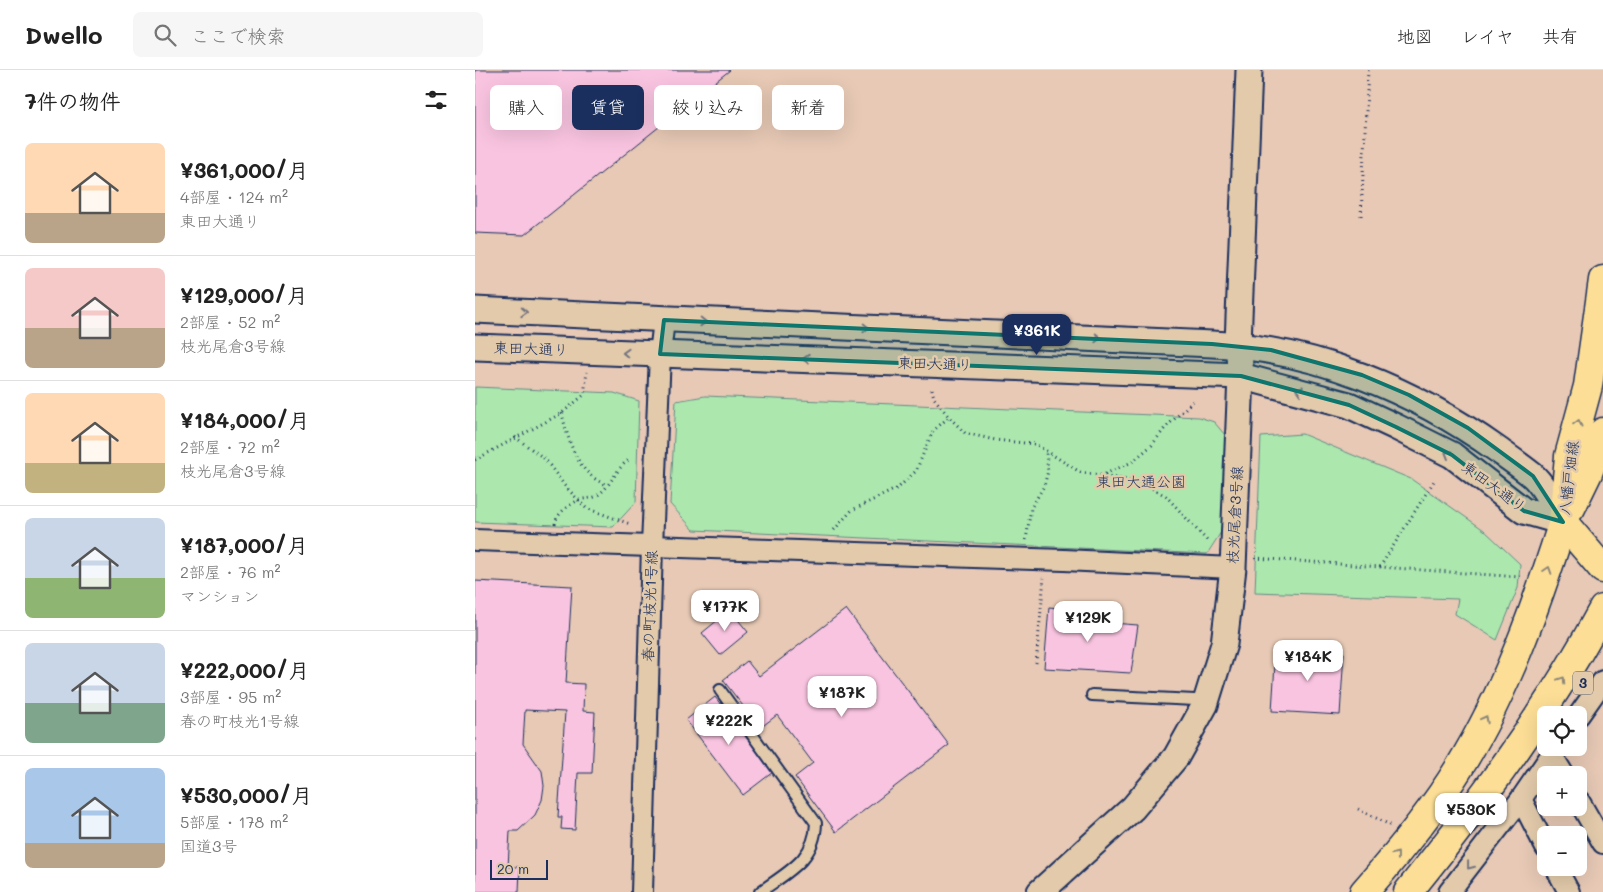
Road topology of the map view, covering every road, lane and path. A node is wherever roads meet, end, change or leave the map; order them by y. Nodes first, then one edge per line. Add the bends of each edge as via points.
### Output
1 (1249, 70) edge
2 (1368, 70) edge
3 (1361, 216) dead end
4 (1603, 280) edge
5 (475, 310) edge
6 (664, 320) junction
7 (1238, 345) junction
8 (475, 347) edge
9 (660, 354) junction
10 (587, 372) dead end
11 (1241, 376) junction
12 (932, 388) dead end
13 (1193, 401) dead end
14 (562, 413) junction
15 (949, 417) junction
16 (1603, 432) edge
17 (515, 437) junction
18 (1046, 452) junction
19 (475, 460) edge
20 (630, 460) dead end
21 (1105, 474) junction
22 (1434, 481) dead end
23 (609, 485) junction
24 (579, 500) junction
25 (1563, 522) junction
26 (630, 524) dead end
27 (555, 527) dead end
28 (834, 530) dead end
29 (475, 540) edge
30 (1026, 540) dead end
31 (1209, 543) dead end
32 (652, 546) junction
33 (1240, 563) junction
34 (1381, 567) junction
35 (1603, 569) edge
36 (1045, 573) dead end
37 (1529, 578) dead end
38 (1603, 609) edge
39 (1603, 650) edge
40 (1036, 663) dead end
41 (1603, 681) edge
42 (720, 690) dead end
43 (1092, 695) dead end
44 (1205, 705) junction
45 (1567, 706) edge
46 (1585, 706) edge
47 (1541, 756) edge
48 (1545, 756) edge
49 (1521, 799) junction
50 (1358, 809) dead end
51 (1587, 815) edge
52 (1393, 826) dead end
53 (1471, 827) junction
54 (1537, 830) edge
55 (1603, 842) edge
56 (1560, 876) edge
57 (642, 892) edge
58 (760, 892) edge
59 (1039, 892) edge
60 (1364, 892) edge
61 (1408, 892) edge
62 (1431, 892) edge
63 (1449, 892) edge
64 (1569, 892) edge

1 - 7 street, 枝光尾倉3号線
2 - 3 path
25 -> 4 main road, 八幡戸畑線 via 1569,456 1588,386
5 -> 6 street, 東田大通り
6 -> 7 street, 東田大通り
6 - 9 street, 春の町枝光1号線
7 - 11 street, 枝光尾倉3号線
7 - 25 street, 東田大通り via 1296,355 1362,375 1409,396 1467,428 1533,476
9 -> 8 street, 東田大通り
11 -> 9 street, 東田大通り
9 - 32 street, 春の町枝光1号線
10 - 14 path via 584,396
25 -> 11 street, 東田大通り via 1524,511 1452,455 1373,416 1341,403
11 - 33 street, 枝光尾倉3号線
12 - 15 path
13 - 21 path via 1132,462
14 - 17 path
14 - 23 path via 569,444 582,466 596,482
15 - 18 path via 965,433 1035,444
15 - 28 path via 933,431 916,471 899,488 852,510
16 - 25 main road, 八幡戸畑線 via 1588,473
17 - 19 path
17 - 24 path via 545,459
18 - 21 path via 1079,472
18 - 30 path via 1048,471 1044,486 1031,508
20 - 23 path via 619,467
21 - 31 path via 1139,481 1166,496
22 - 34 path
23 - 24 path via 597,496
24 - 26 path via 586,508 602,516
24 - 27 path via 561,512 554,522
25 - 35 main road
60 -> 25 main road via 1423,820 1463,760 1527,629
29 - 32 street
32 - 33 street
32 - 57 street, 春の町枝光1号線
33 - 34 path
33 - 44 street, 枝光尾倉3号線 via 1223,644
34 - 37 path
36 - 40 path
53 -> 38 main road, 3 via 1575,662
39 - 45 main road, 3
41 - 46 street
42 - 58 lane via 816,823 816,838 809,852
43 - 44 lane via 1195,700
44 - 59 street, 枝光尾倉3号線 via 1176,757 1133,808
47 - 53 main road, 3
48 - 49 street
49 - 54 street
49 -> 63 street
50 - 52 path
51 - 55 street
53 - 61 main road, 3
53 - 62 main road, 3
56 - 64 street

